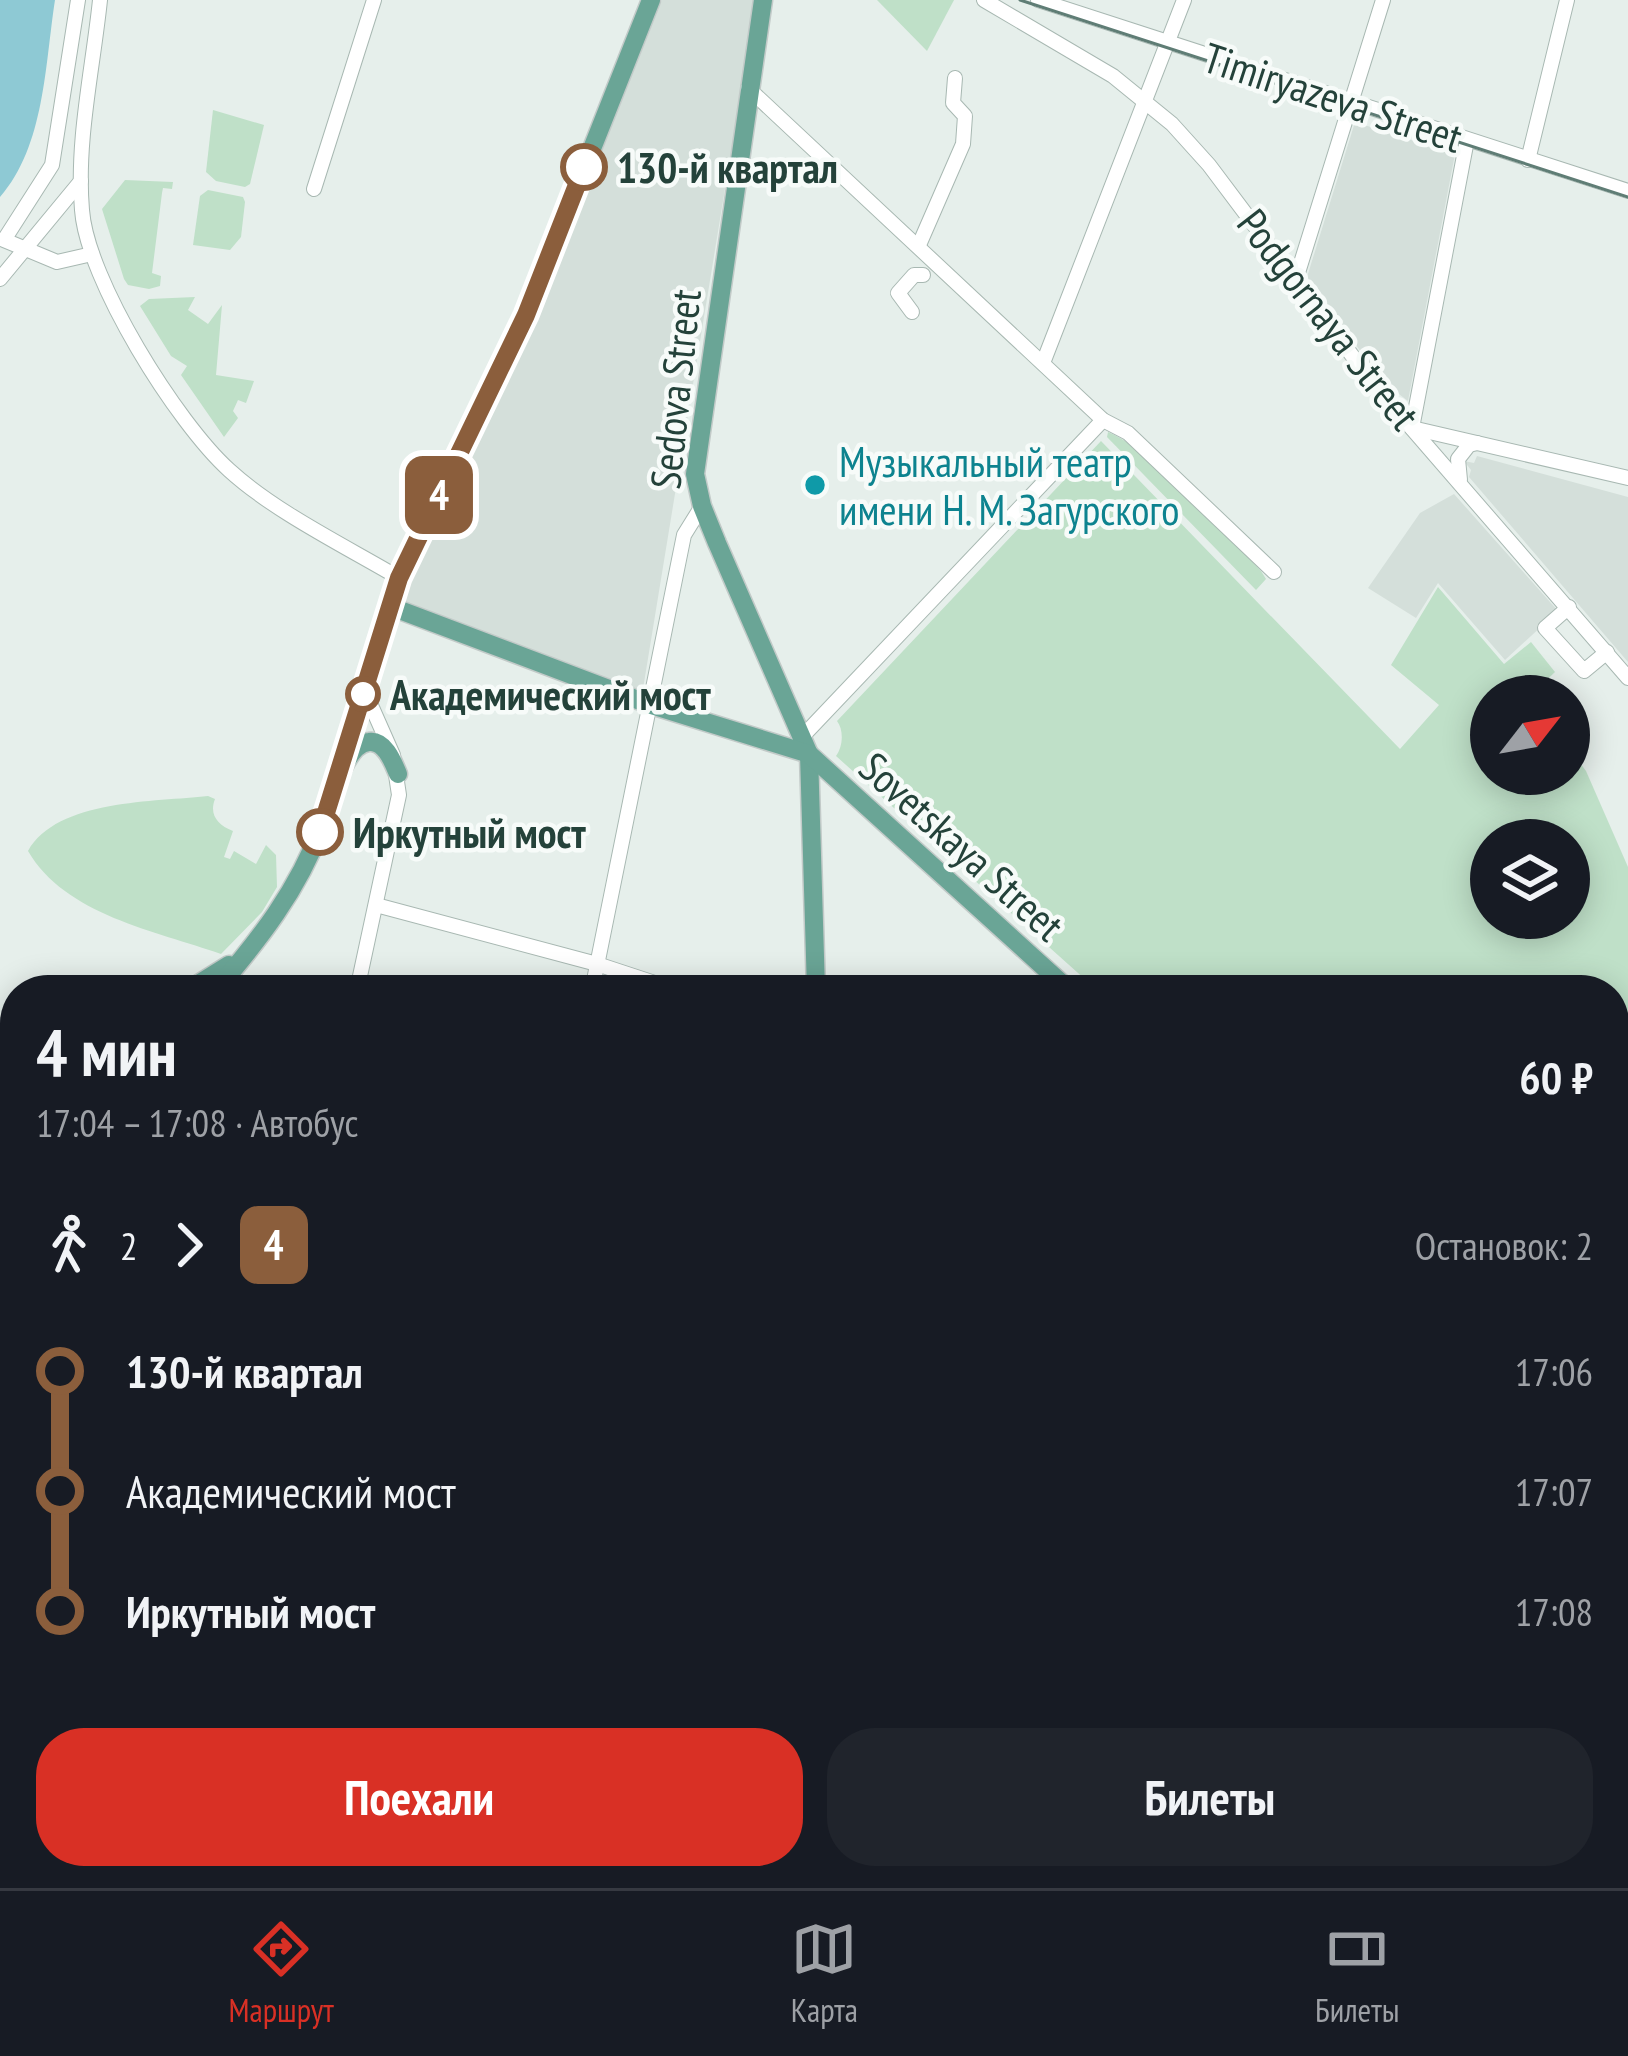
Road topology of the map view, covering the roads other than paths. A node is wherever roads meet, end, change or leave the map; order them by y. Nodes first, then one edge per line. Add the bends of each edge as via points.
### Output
1 (78, 0) edge
2 (100, 0) edge
3 (374, 0) edge
4 (652, 0) edge
5 (763, 0) edge
6 (1038, 0) edge
7 (1184, 0) edge
8 (1383, 0) edge
9 (1567, 0) edge
10 (988, 3) edge
11 (1167, 43) junction
12 (955, 78) dead end
13 (748, 88) junction
14 (1144, 99) junction
15 (1350, 103) junction
16 (1467, 140) junction
17 (1528, 160) junction
18 (82, 181) junction
19 (314, 189) dead end
20 (1628, 191) edge
21 (919, 245) junction
22 (22, 249) junction
23 (92, 254) junction
24 (923, 274) dead end
25 (0, 279) edge
26 (1297, 279) junction
27 (912, 312) dead end
28 (1043, 363) junction
29 (1103, 420) junction
30 (1412, 428) junction
31 (1477, 443) junction
32 (1628, 478) edge
33 (1462, 484) junction
34 (702, 506) junction
35 (1274, 572) dead end
36 (399, 578) junction
37 (389, 606) junction
38 (1569, 608) junction
39 (1607, 652) junction
40 (1628, 678) edge
41 (365, 688) junction
42 (651, 705) junction
43 (805, 746) junction
44 (342, 767) junction
45 (398, 774) junction
46 (376, 905) junction
47 (249, 952) junction
48 (597, 964) junction
49 (213, 975) edge
50 (229, 975) edge
51 (360, 975) edge
52 (595, 975) edge
53 (630, 975) edge
54 (815, 975) edge
55 (1053, 975) edge

1 - 22 street via 52,165 4,240
2 - 18 street
3 - 19 street
4 - 36 main road via 526,315
5 - 13 main road, Sedova Street
6 - 11 street, Timiryazeva Street
7 - 11 street
8 - 15 street
9 - 17 street
10 - 14 street, Podgornaya Street
11 - 14 street
11 - 15 street, Timiryazeva Street
12 - 21 street via 963,144
13 - 21 street
13 - 34 main road, Sedova Street via 695,474
14 - 26 street, Podgornaya Street via 1209,165
14 - 28 street
15 - 16 street, Timiryazeva Street
15 - 26 street
16 - 17 street, Timiryazeva Street
16 - 30 street
17 - 20 street, Timiryazeva Street
18 - 22 street
18 - 23 street
21 - 28 street
22 - 23 street via 65,263
22 - 25 street
23 - 36 street via 136,345 230,471
24 - 27 street via 898,293
26 - 30 street, Podgornaya Street
28 - 29 street
29 - 35 street via 1128,433
29 - 43 street
30 - 31 street
30 - 33 street, Podgornaya Street
31 - 32 street
31 - 33 street via 1458,459
33 - 38 street, Podgornaya Street
34 - 42 street, Sedova Street via 683,536
34 - 43 main road
36 - 37 main road
37 - 41 main road
37 - 42 main road
38 - 39 street, Podgornaya Street
38 - 39 street via 1545,628 1584,671
39 - 40 street, Podgornaya Street
41 - 44 main road
41 - 45 street
42 - 43 main road
42 - 48 street, Sedova Street
43 - 54 main road
43 - 55 main road, Sovetskaya Street
44 - 45 main road via 371,742 386,750
44 - 47 main road via 302,874
45 - 46 street
46 - 48 street
46 - 51 street
47 - 49 main road
47 - 50 main road
48 - 52 street, Sedova Street
48 - 53 street

